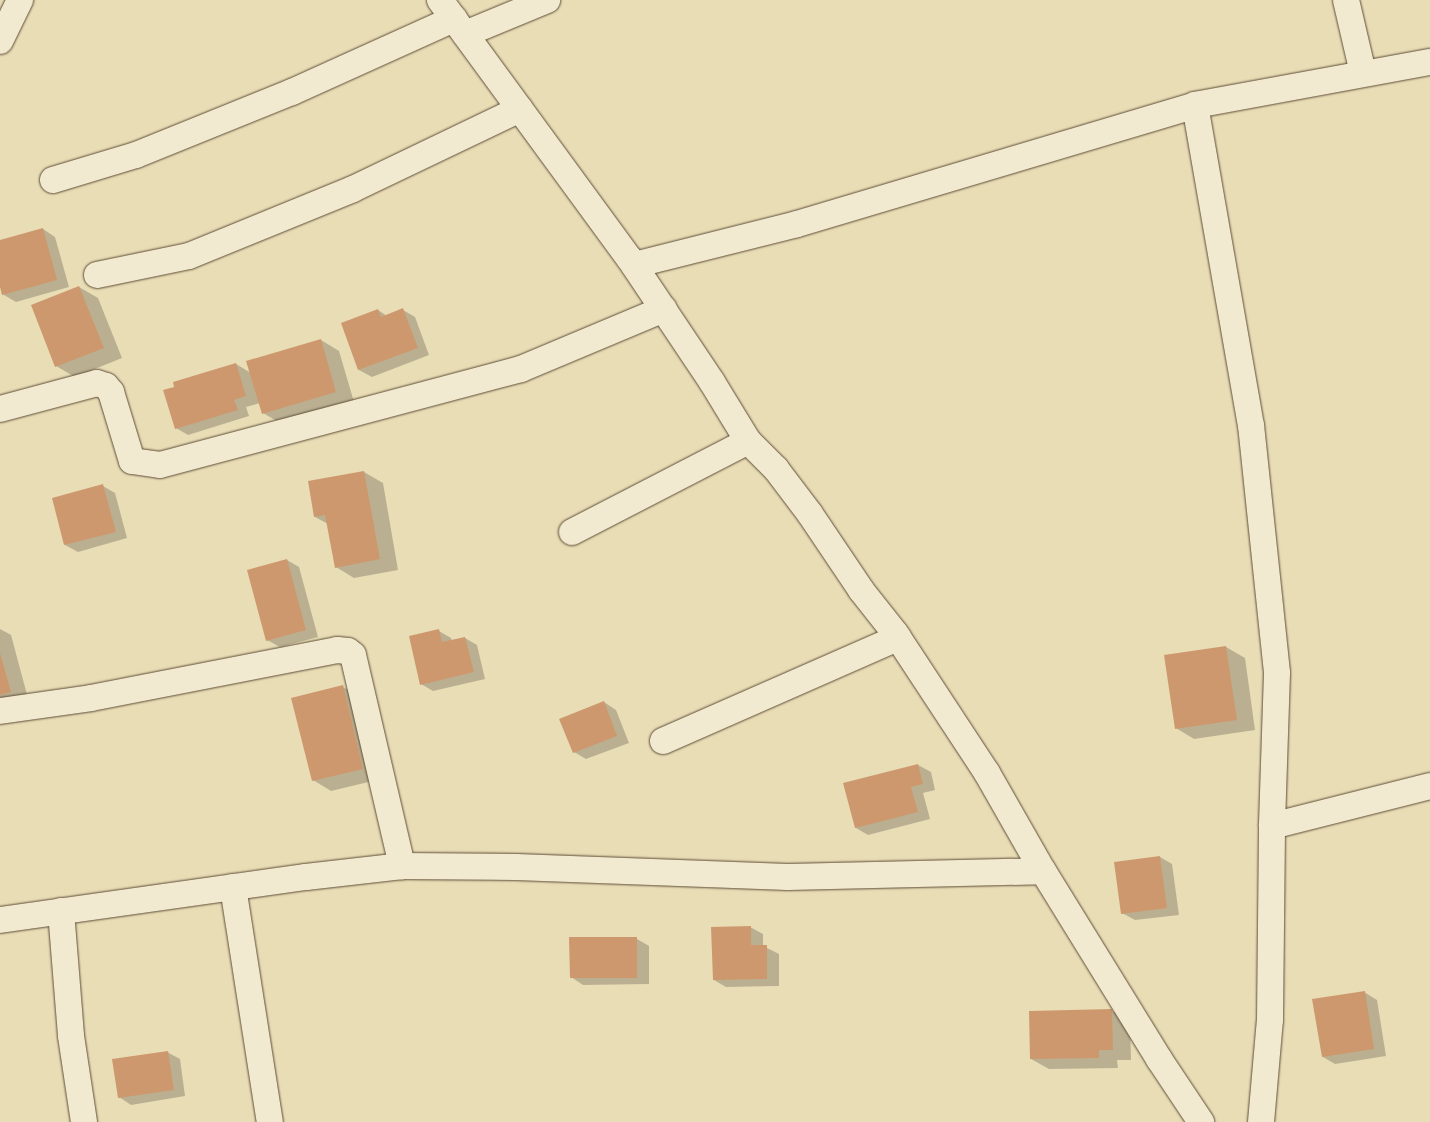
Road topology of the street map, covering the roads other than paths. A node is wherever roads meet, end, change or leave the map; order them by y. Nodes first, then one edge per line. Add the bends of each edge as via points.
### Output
1 (20, 0) edge
2 (547, 0) edge
3 (1346, 0) edge
4 (453, 18) edge
5 (0, 40) edge
6 (1430, 62) edge
7 (1363, 73) junction
8 (1195, 105) junction
9 (520, 109) junction
10 (54, 180) dead end
11 (634, 265) junction
12 (96, 275) dead end
13 (664, 309) junction
14 (0, 409) edge
15 (748, 441) junction
16 (572, 532) dead end
17 (898, 638) junction
18 (0, 711) edge
19 (663, 741) dead end
20 (1430, 786) edge
21 (1272, 826) junction
22 (402, 866) junction
23 (1043, 871) junction
24 (233, 887) junction
25 (61, 911) junction
26 (0, 920) edge
27 (84, 1122) edge
28 (270, 1122) edge
29 (1201, 1122) edge
30 (1261, 1122) edge

1 - 5 street
2 - 4 street
3 - 7 street
4 - 9 street
4 - 10 street via 292,92 136,156
6 - 7 street
7 - 8 street
8 - 11 street via 797,224
8 - 21 street via 1251,425 1277,673
9 - 11 street
9 - 12 street via 353,189 189,256
11 - 13 street
13 - 14 street via 521,369 160,465 132,461 106,386 97,383
13 - 15 street
15 - 16 street
15 - 17 street via 776,469
17 - 19 street
17 - 23 street via 987,774
18 - 22 street via 92,698 337,650 348,651 353,655
20 - 21 street
21 - 30 street via 1270,1020
22 - 23 street via 788,877
22 - 24 street
23 - 29 street via 1159,1060
24 - 25 street
24 - 28 street
25 - 26 street
25 - 27 street via 71,1036

